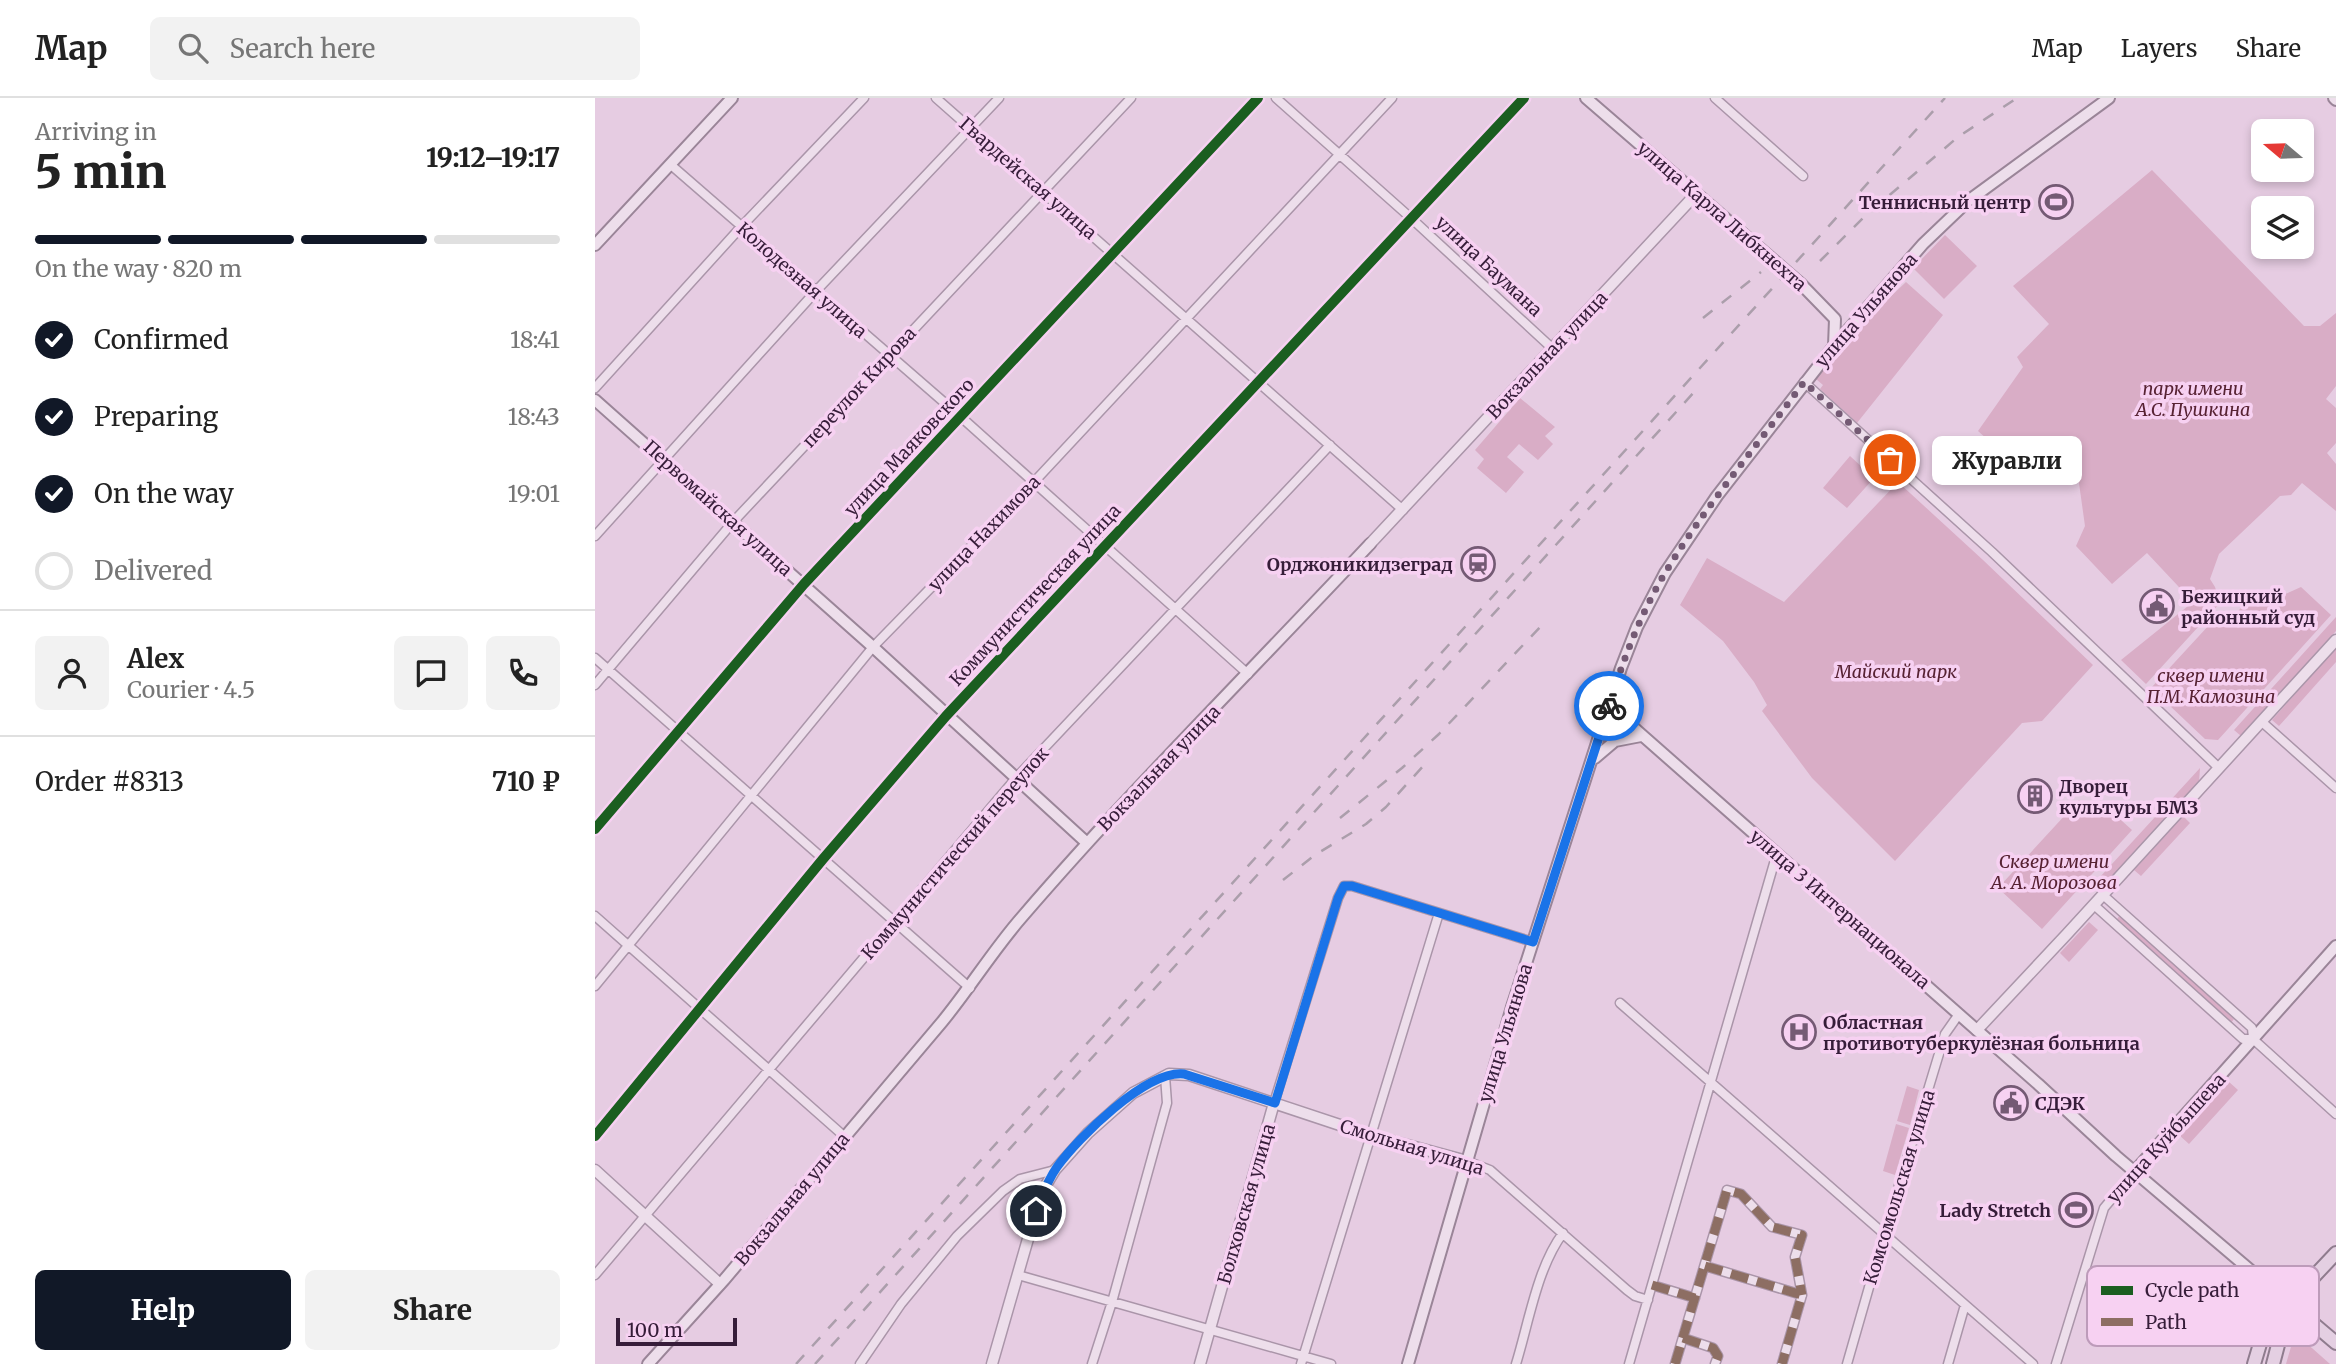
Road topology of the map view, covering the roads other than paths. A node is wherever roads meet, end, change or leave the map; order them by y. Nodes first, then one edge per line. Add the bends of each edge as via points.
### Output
1 (733, 98) edge
2 (864, 98) edge
3 (936, 98) edge
4 (999, 98) edge
5 (1131, 98) edge
6 (1258, 98) edge
7 (1276, 98) edge
8 (1392, 98) edge
9 (1524, 98) edge
10 (1586, 98) edge
11 (1715, 98) edge
12 (2109, 98) edge
13 (971, 128) junction
14 (1337, 155) junction
15 (671, 165) junction
16 (1803, 176) dead end
17 (1043, 191) junction
18 (1696, 194) junction
19 (1412, 219) junction
20 (741, 227) junction
21 (595, 245) edge
22 (1113, 253) junction
23 (816, 291) junction
24 (1188, 318) junction
25 (1857, 319) junction
26 (1835, 320) junction
27 (1834, 345) junction
28 (1553, 349) junction
29 (889, 355) junction
30 (1259, 381) junction
31 (1804, 382) junction
32 (595, 388) edge
33 (595, 400) edge
34 (961, 417) junction
35 (1330, 445) junction
36 (663, 458) junction
37 (1034, 482) junction
38 (1403, 510) junction
39 (733, 522) junction
40 (595, 536) edge
41 (1370, 544) joint
42 (1106, 545) junction
43 (804, 584) junction
44 (1175, 609) junction
45 (2336, 640) edge
46 (873, 647) junction
47 (595, 658) edge
48 (608, 670) junction
49 (1248, 674) junction
50 (595, 685) edge
51 (1609, 706) junction
52 (946, 716) junction
53 (2262, 722) junction
54 (678, 731) junction
55 (1641, 736) junction
56 (1591, 763) junction
57 (2219, 768) junction
58 (1016, 778) junction
59 (2336, 788) edge
60 (750, 797) junction
61 (595, 829) edge
62 (1087, 843) junction
63 (1777, 853) junction
64 (823, 859) junction
65 (2103, 895) junction
66 (2094, 905) junction
67 (1439, 912) junction
68 (595, 916) edge
69 (894, 922) junction
70 (1533, 942) junction
71 (628, 946) junction
72 (2336, 946) edge
73 (595, 986) edge
74 (970, 988) junction
75 (1620, 1003) dead end
76 (700, 1007) junction
77 (1959, 1014) junction
78 (1977, 1030) junction
79 (2253, 1039) junction
80 (771, 1070) junction
81 (1165, 1076) junction
82 (1710, 1082) junction
83 (1275, 1103) junction
84 (2336, 1114) edge
85 (1370, 1135) junction
86 (595, 1136) edge
87 (845, 1137) junction
88 (1467, 1161) junction
89 (595, 1170) edge
90 (1055, 1170) junction
91 (2134, 1171) junction
92 (647, 1216) junction
93 (1563, 1233) junction
94 (1884, 1235) junction
95 (2336, 1253) edge
96 (1705, 1266) junction
97 (2246, 1266) edge
98 (2319, 1271) edge
99 (1018, 1275) junction
100 (595, 1276) edge
101 (720, 1284) junction
102 (1652, 1285) junction
103 (1802, 1295) junction
104 (1696, 1298) junction
105 (1648, 1300) junction
106 (1112, 1302) junction
107 (1965, 1305) junction
108 (2319, 1329) edge
109 (1210, 1331) junction
110 (1683, 1338) junction
111 (2336, 1343) edge
112 (2259, 1346) edge
113 (2278, 1346) edge
114 (1303, 1360) edge
115 (648, 1364) edge
116 (860, 1364) edge
117 (992, 1364) edge
118 (1092, 1364) edge
119 (1200, 1364) edge
120 (1331, 1364) edge
121 (1408, 1364) edge
122 (1517, 1364) edge
123 (1629, 1364) edge
124 (1675, 1364) edge
125 (1715, 1364) edge
126 (1782, 1364) edge
127 (1847, 1364) edge
128 (1948, 1364) edge
129 (2033, 1364) edge
130 (2056, 1364) edge
131 (2254, 1364) edge
132 (2273, 1364) edge

1 - 15 main road
2 - 20 street
3 - 13 street, Гвардейская улица
4 - 13 street
5 - 17 street, переулок Кирова
6 - 22 street, улица Маяковского
7 - 14 street, улица Баумана
8 - 14 street, улица Нахимова
9 - 19 street, Коммунистическая улица
10 - 18 main road, улица Карла Либкнехта
11 - 16 street
12 - 25 main road, улица Ульянова via 1968,201
13 - 17 street, Гвардейская улица
13 - 23 street
14 - 19 street, улица Баумана
14 - 24 street, улица Нахимова
15 - 20 street, Колодезная улица
15 - 21 main road
17 - 22 street, Гвардейская улица
17 - 29 street, переулок Кирова
18 - 26 main road, улица Карла Либкнехта via 1800,283
18 - 28 street, Вокзальная улица
19 - 28 street, улица Баумана
19 - 30 street, Коммунистическая улица
20 - 23 street, Колодезная улица
20 - 32 street
22 - 24 street, Гвардейская улица
22 - 34 street, улица Маяковского
23 - 29 street, Колодезная улица
23 - 36 street
24 - 30 street, Гвардейская улица
24 - 37 street, улица Нахимова
25 - 26 main road
25 - 27 main road, улица Ульянова
26 - 27 main road
27 - 31 main road, улица Ульянова
28 - 38 street, Вокзальная улица
29 - 34 street, Колодезная улица
29 - 39 street, переулок Кирова
30 - 35 street, Гвардейская улица
30 - 42 street, Коммунистическая улица
31 - 51 main road, улица Ульянова via 1665,573 1637,627
31 - 57 street via 1992,552
33 - 36 main road, Первомайская улица
34 - 37 street, Колодезная улица
34 - 43 street, улица Маяковского
35 - 38 street, Гвардейская улица
35 - 44 street, Коммунистический переулок
36 - 39 main road, Первомайская улица
36 - 40 street
37 - 42 street, Колодезная улица
37 - 46 street, улица Нахимова
38 - 41 street, Вокзальная улица
39 - 43 main road, Первомайская улица
39 - 48 street, переулок Кирова
41 - 49 main road, Вокзальная улица
42 - 44 street, Колодезная улица
42 - 52 street, Коммунистическая улица
43 - 46 main road, Первомайская улица
43 - 54 street, улица Маяковского
44 - 49 street, Колодезная улица
44 - 58 street, Коммунистический переулок
45 - 53 street
46 - 52 main road, Первомайская улица
46 - 60 street, улица Нахимова
47 - 48 street
48 - 50 street, переулок Кирова
48 - 54 street
49 - 62 main road, Вокзальная улица
51 - 55 main road, улица 3 Интернационала
51 - 56 main road, улица Ульянова
52 - 58 main road, Первомайская улица
52 - 64 street, Коммунистическая улица
53 - 57 street
53 - 59 street
54 - 60 street
54 - 61 street, улица Маяковского
55 - 56 main road via 1615,741
55 - 63 main road, улица 3 Интернационала
56 - 70 main road, улица Ульянова
57 - 65 street
58 - 62 main road, Первомайская улица
58 - 69 street, Коммунистический переулок
60 - 64 street
60 - 71 street, улица Нахимова
62 - 74 main road, Вокзальная улица via 995,950
63 - 77 main road, улица 3 Интернационала
63 - 82 street
64 - 69 street
64 - 76 street, Коммунистическая улица
65 - 66 street
65 - 79 street via 2252,1028
66 - 78 street
66 - 79 street via 2242,1039
67 - 70 street
67 - 83 street, Болховская улица via 1344,886
67 - 85 street
68 - 71 street
69 - 74 street
69 - 80 street, Коммунистический переулок
70 - 88 main road, улица Ульянова
71 - 73 street, улица Нахимова
71 - 76 street
72 - 79 main road, улица Куйбышева
74 - 87 main road, Вокзальная улица
75 - 82 street
76 - 80 street
76 - 86 street, Коммунистическая улица
77 - 78 main road, улица 3 Интернационала
77 - 94 street, Комсомольская улица via 1945,1034
78 - 91 main road, улица 3 Интернационала
79 - 84 street
79 - 91 main road, улица Куйбышева
80 - 87 street
80 - 92 street, Коммунистический переулок
81 - 83 street, Смольная улица via 1179,1073
81 - 90 street via 1119,1104
81 - 106 street via 1167,1103
82 - 94 street
82 - 102 street
83 - 85 street, Смольная улица
83 - 109 street, Болховская улица
85 - 88 street, Смольная улица
85 - 114 street
87 - 101 main road, Вокзальная улица
88 - 93 street, Смольная улица via 1490,1170
88 - 121 main road, улица Ульянова
89 - 92 street
90 - 99 street via 1041,1197
90 - 116 street via 1020,1179 957,1236 901,1304
91 - 97 main road, улица 3 Интернационала
91 - 130 street, улица Куйбышева via 2104,1208
92 - 100 street, Коммунистический переулок
92 - 101 street
93 - 105 street, Смольная улица via 1627,1290
93 - 122 street via 1546,1263
94 - 107 street
94 - 127 street, Комсомольская улица
95 - 98 main road
96 - 103 street
96 - 103 street via 1727,1190 1741,1194 1772,1227 1802,1235 1795,1257
96 - 104 street
99 - 106 street
99 - 117 street
101 - 115 main road, Вокзальная улица
102 - 104 street
102 - 105 street
103 - 126 street
104 - 110 street
105 - 123 street
106 - 109 street
106 - 118 street
107 - 128 street
107 - 129 street
108 - 111 main road, улица 3 Интернационала
109 - 114 street
109 - 119 street, Болховская улица
110 - 124 street
110 - 125 street via 1713,1348 1718,1356
112 - 131 main road
113 - 132 main road
114 - 120 street

